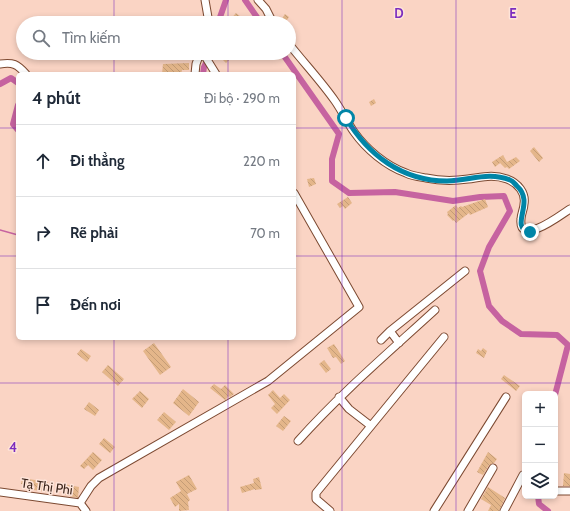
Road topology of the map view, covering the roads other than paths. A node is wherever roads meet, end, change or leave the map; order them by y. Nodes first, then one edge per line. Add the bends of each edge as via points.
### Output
1 (205, 0) edge
2 (258, 0) edge
3 (208, 16) edge
4 (270, 16) edge
5 (296, 53) edge
6 (198, 60) edge
7 (206, 60) edge
8 (0, 64) edge
9 (24, 72) edge
10 (195, 72) edge
11 (215, 72) edge
12 (296, 196) edge
13 (570, 209) edge
14 (465, 271) dead end
15 (435, 310) dead end
16 (390, 331) junction
17 (444, 337) dead end
18 (381, 340) dead end
19 (400, 343) junction
20 (339, 397) junction
21 (506, 398) dead end
22 (371, 426) junction
23 (298, 441) dead end
24 (493, 468) dead end
25 (522, 477) edge
26 (558, 491) edge
27 (0, 492) edge
28 (570, 492) edge
29 (80, 504) junction
30 (86, 511) edge
31 (330, 511) edge
32 (434, 511) edge
33 (468, 511) edge
34 (504, 511) edge

1 - 3 street
2 - 4 street
5 - 13 street via 335,100 354,132 368,148 387,163 406,173 428,179 447,181 490,175 512,181 522,190 524,205 520,220 525,230 530,232
6 - 10 street
7 - 11 street
8 - 9 street via 15,64
12 - 29 street via 359,306 268,381 99,478
14 - 16 street
15 - 19 street
16 - 18 street
16 - 19 street
17 - 22 street
19 - 20 street
20 - 22 street via 349,409
20 - 23 street
21 - 32 street
22 - 31 street via 316,493 316,499
24 - 33 street
25 - 34 street
26 - 28 street
27 - 29 street, Tạ Thị Phi
29 - 30 street, Tạ Thị Phi

